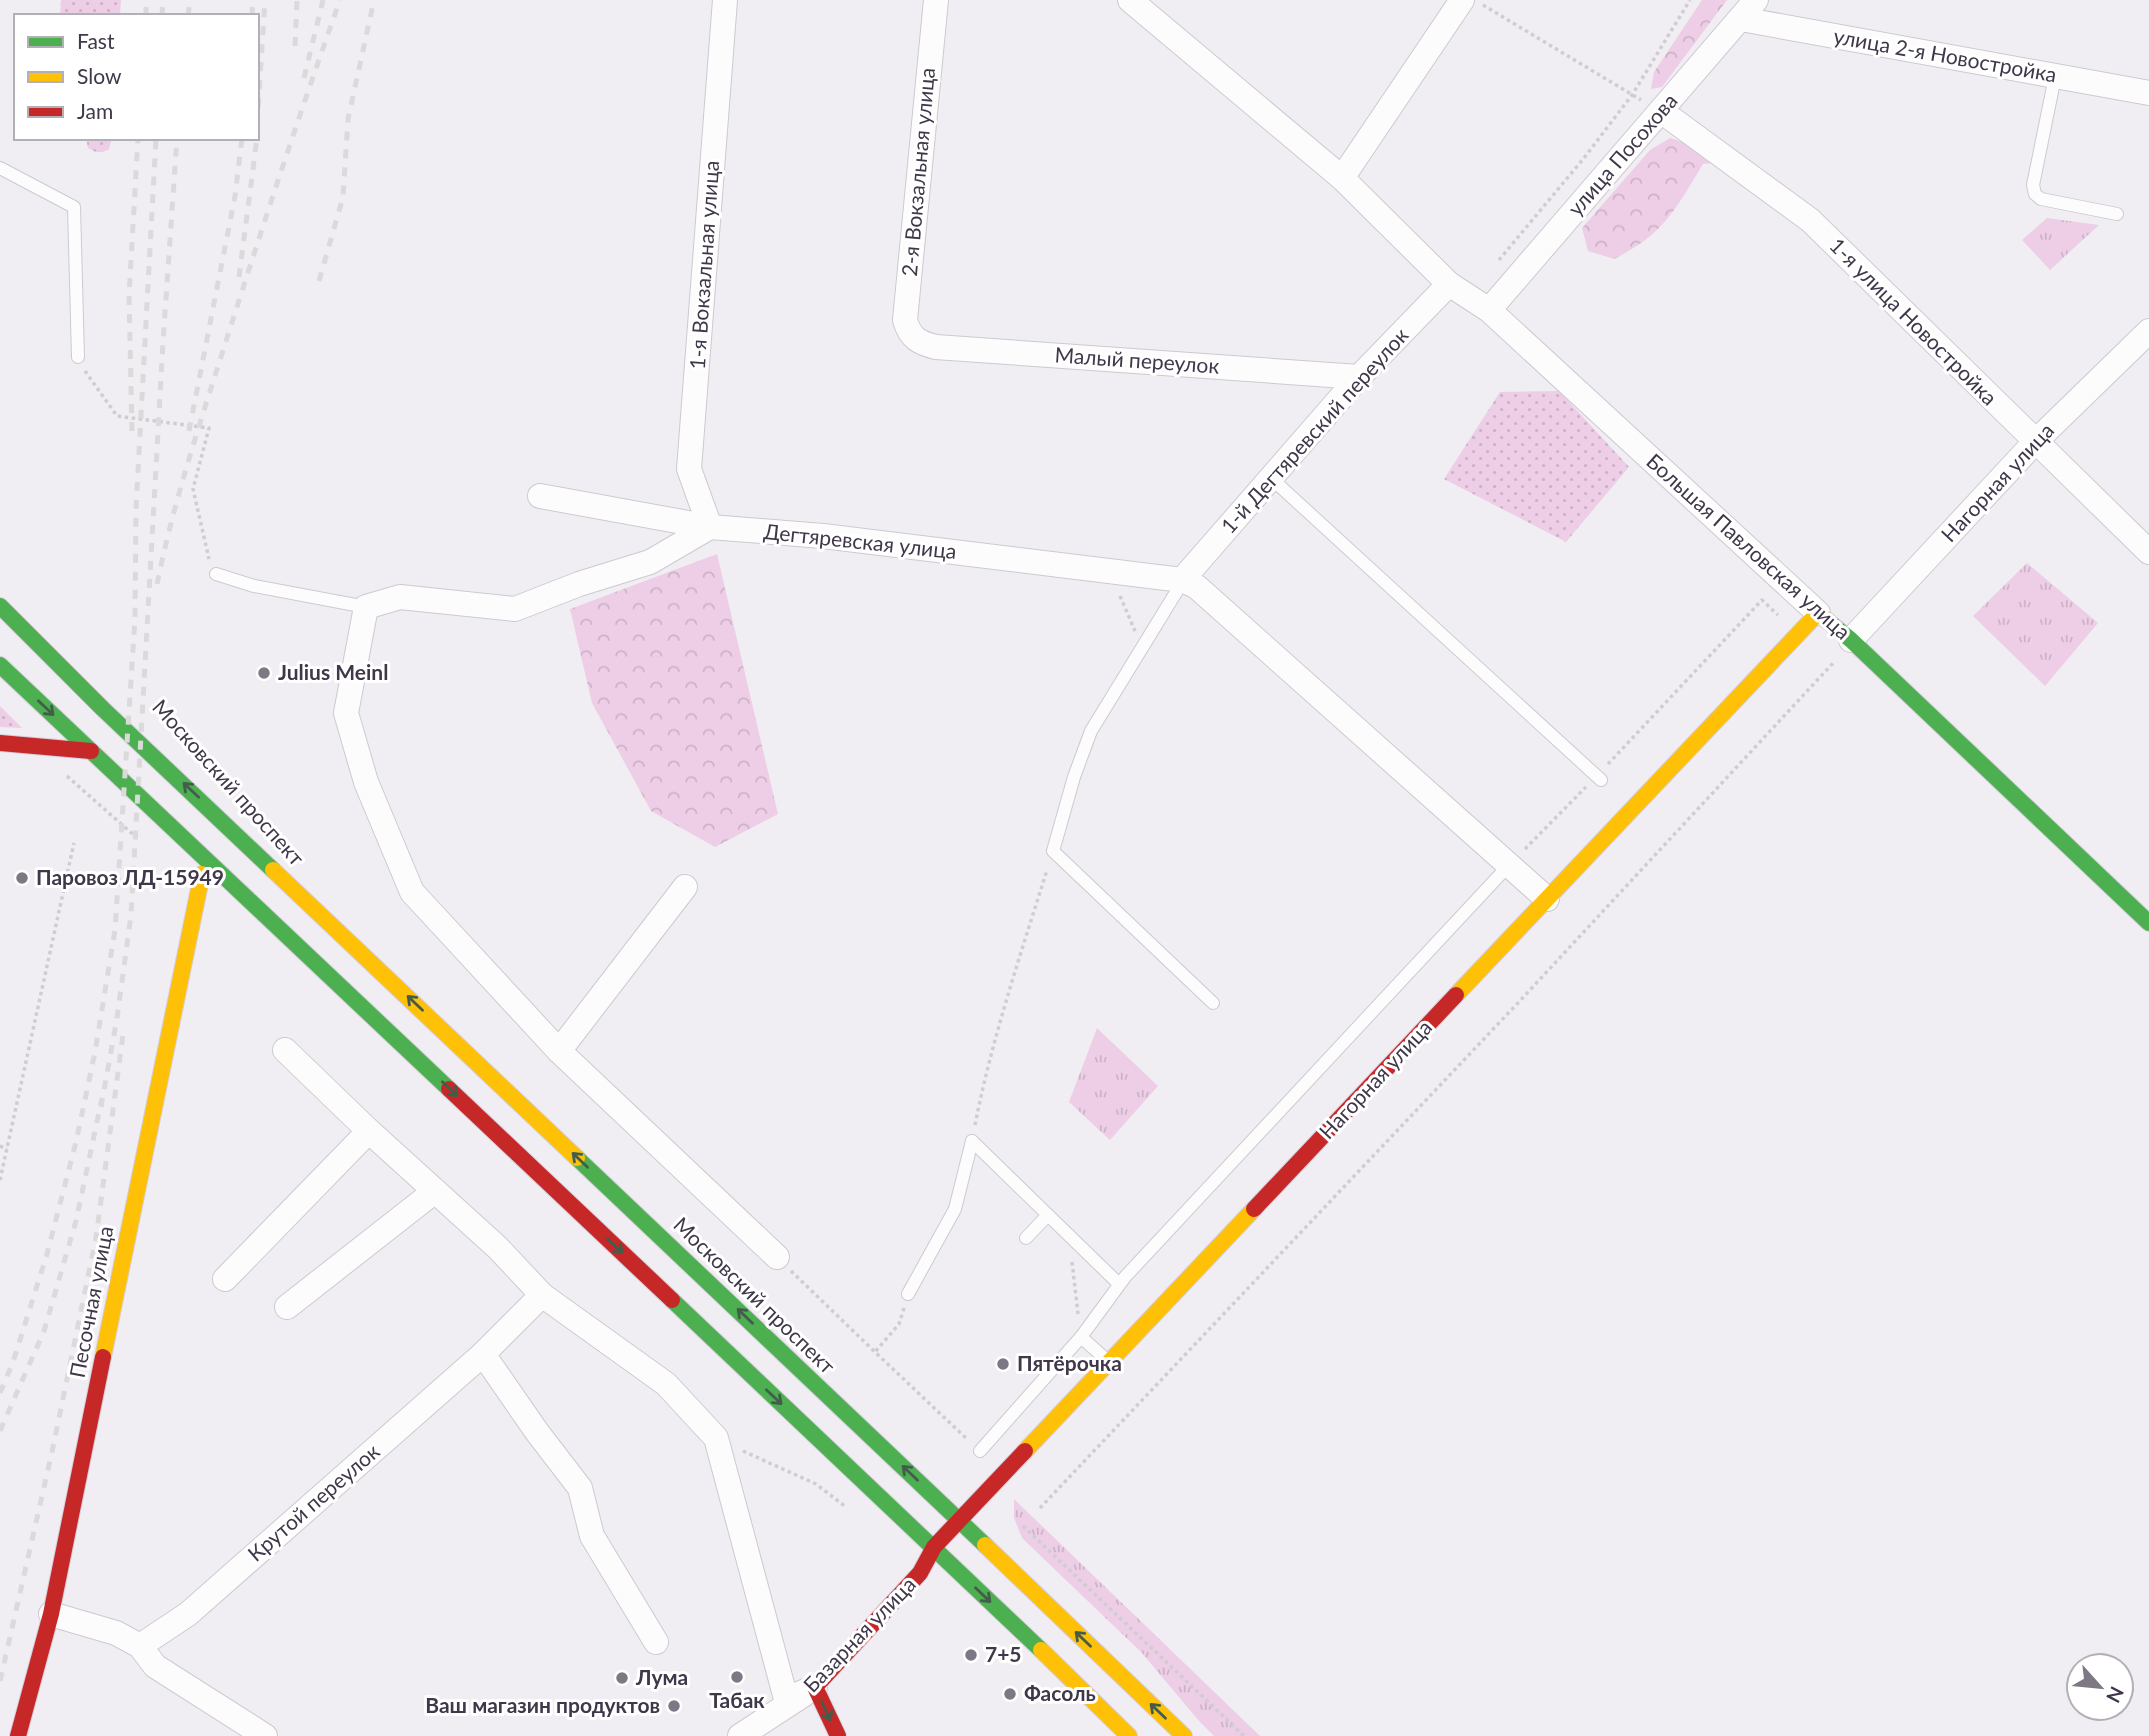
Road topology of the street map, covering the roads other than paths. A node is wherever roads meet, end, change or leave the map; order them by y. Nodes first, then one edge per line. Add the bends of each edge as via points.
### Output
1 (725, 0) edge
2 (936, 0) edge
3 (1130, 0) edge
4 (1462, 0) edge
5 (1748, 9) edge
6 (2055, 76) junction
7 (2149, 93) edge
8 (1661, 111) junction
9 (0, 168) edge
10 (1342, 178) junction
11 (2117, 214) dead end
12 (1449, 284) junction
13 (1489, 310) junction
14 (2149, 331) edge
15 (915, 340) joint
16 (78, 357) road end
17 (1359, 377) junction
18 (2035, 442) junction
19 (1272, 479) junction
20 (540, 496) dead end
21 (710, 527) junction
22 (2149, 552) edge
23 (216, 574) road end
24 (1182, 581) junction
25 (0, 601) edge
26 (0, 606) edge
27 (366, 607) junction
28 (1818, 613) junction
29 (1851, 639) junction
30 (75, 659) dead end
31 (0, 665) edge
32 (0, 686) edge
33 (19, 705) dead end
34 (45, 732) dead end
35 (0, 743) edge
36 (60, 748) junction
37 (91, 751) junction
38 (76, 765) dead end
39 (1598, 778) road end
40 (201, 779) dead end
41 (182, 860) dead end
42 (1509, 865) junction
43 (202, 874) junction
44 (685, 887) dead end
45 (294, 888) junction
46 (1547, 899) junction
47 (2149, 923) edge
48 (293, 941) junction
49 (1213, 1003) dead end
50 (285, 1050) dead end
51 (559, 1051) junction
52 (369, 1131) junction
53 (435, 1191) junction
54 (1048, 1215) junction
55 (1026, 1238) dead end
56 (777, 1257) road end
57 (225, 1279) dead end
58 (1119, 1284) junction
59 (908, 1294) road end
60 (542, 1295) junction
61 (287, 1307) dead end
62 (1081, 1337) junction
63 (484, 1354) junction
64 (1109, 1362) junction
65 (975, 1446) road end
66 (959, 1521) junction
67 (934, 1547) junction
68 (51, 1614) junction
69 (656, 1642) dead end
70 (140, 1646) junction
71 (815, 1687) junction
72 (18, 1736) edge
73 (265, 1736) edge
74 (741, 1736) edge
75 (838, 1736) edge
76 (1129, 1736) edge
77 (1184, 1736) edge

1 - 21 street, 1-я Вокзальная улица via 689,469
2 - 15 street, 2-я Вокзальная улица via 905,320
3 - 10 street, Большая Павловская улица
4 - 10 street
5 - 6 street, улица 2-я Новостройка
5 - 8 street, улица Посохова
6 - 7 street, улица 2-я Новостройка
6 - 11 lane via 2035,194 2041,200
8 - 13 street, улица Посохова
8 - 18 street, 1-я улица Новостройка via 1810,220
9 - 16 lane via 74,207
10 - 12 street, Большая Павловская улица
12 - 13 street, Большая Павловская улица
12 - 17 street, 1-й Дегтяревский переулок
13 - 28 street, Большая Павловская улица
14 - 18 street, Нагорная улица
15 - 17 street, Малый переулок via 936,347
17 - 19 street, 1-й Дегтяревский переулок
18 - 22 street, 1-я улица Новостройка
18 - 29 street, Нагорная улица
19 - 24 street, 1-й Дегтяревский переулок
19 - 39 lane
20 - 21 street, Дегтяревская улица
21 - 24 street, Дегтяревская улица via 823,536
21 - 27 street via 650,562 515,609 400,597
23 - 27 lane via 254,586
24 - 42 street via 1197,587
24 - 49 lane via 1091,731 1054,851
25 - 30 main road
45 -> 26 main road, Московский проспект
27 - 51 street via 346,713 366,782 412,891
28 - 29 main road, Большая Павловская улица
28 - 46 main road, Нагорная улица
29 - 47 main road, Большая Павловская улица
31 -> 37 main road
32 - 33 main road
34 - 36 main road
35 - 36 main road
36 - 37 main road
36 - 38 main road
37 - 48 main road
40 - 45 main road, Московский проспект
41 - 43 main road
42 - 46 street
42 - 58 lane
43 - 48 main road
43 - 68 main road, Песочная улица
44 - 51 street
66 -> 45 main road, Московский проспект
46 - 64 main road, Нагорная улица
48 -> 67 main road
50 - 52 street
51 - 56 street
52 - 53 street
52 - 57 street
53 - 60 street
53 - 61 street
54 - 55 lane
54 - 58 lane
54 - 59 lane via 972,1141 955,1209
58 - 62 lane
60 - 63 street, Крутой переулок
60 - 71 street via 666,1384 716,1438 786,1699
62 - 64 lane
62 - 65 lane
63 - 69 street via 580,1488 592,1536
63 - 70 street, Крутой переулок via 188,1614
64 - 66 main road, Нагорная улица
66 - 67 main road, Нагорная улица
77 -> 66 main road, Московский проспект
67 - 71 main road, Базарная улица via 920,1573
67 -> 76 main road
68 - 70 street via 116,1633
68 - 72 main road, Песочная улица
70 - 73 street via 155,1667
71 - 74 street, Базарная улица
71 -> 75 main road

